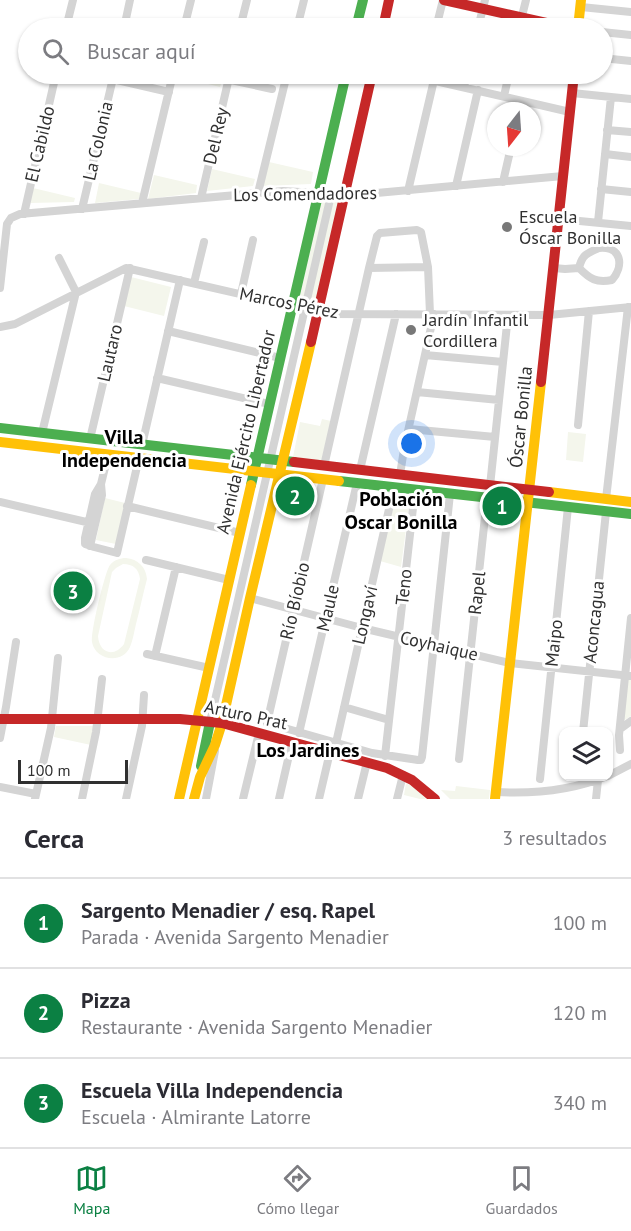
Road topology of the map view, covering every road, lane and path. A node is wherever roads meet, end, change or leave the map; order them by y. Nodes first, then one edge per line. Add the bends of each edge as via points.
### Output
1 (73, 0) edge
2 (130, 0) edge
3 (191, 0) edge
4 (247, 0) edge
5 (304, 0) edge
6 (363, 0) edge
7 (389, 0) edge
8 (444, 0) edge
9 (526, 0) edge
10 (581, 3) edge
11 (484, 4) edge
12 (631, 12) edge
13 (68, 18) edge
14 (126, 18) edge
15 (186, 18) edge
16 (242, 18) edge
17 (300, 18) edge
18 (358, 18) edge
19 (384, 18) edge
20 (439, 18) edge
21 (511, 18) edge
22 (522, 18) edge
23 (579, 18) edge
24 (613, 33) edge
25 (631, 35) edge
26 (613, 59) edge
27 (631, 61) edge
28 (54, 84) edge
29 (111, 84) edge
30 (141, 84) edge
31 (171, 84) edge
32 (228, 84) edge
33 (249, 84) edge
34 (284, 84) edge
35 (344, 84) edge
36 (370, 84) edge
37 (433, 84) edge
38 (451, 84) edge
39 (465, 84) edge
40 (507, 84) edge
41 (573, 84) edge
42 (464, 87) junction
43 (272, 89) dead end
44 (478, 90) junction
45 (169, 92) junction
46 (572, 93) junction
47 (504, 96) junction
48 (610, 97) junction
49 (631, 99) edge
50 (521, 100) joint
51 (570, 112) junction
52 (607, 130) junction
53 (631, 132) edge
54 (605, 154) junction
55 (509, 156) edge
56 (631, 157) edge
57 (563, 176) junction
58 (503, 182) junction
59 (456, 186) junction
60 (601, 189) junction
61 (408, 191) junction
62 (631, 192) edge
63 (258, 193) junction
64 (318, 193) junction
65 (331, 195) junction
66 (344, 196) junction
67 (201, 198) junction
68 (142, 203) junction
69 (82, 209) junction
70 (24, 214) junction
71 (559, 219) junction
72 (598, 222) junction
73 (631, 225) edge
74 (253, 240) dead end
75 (204, 242) dead end
76 (59, 258) dead end
77 (428, 267) junction
78 (130, 268) junction
79 (369, 268) junction
80 (554, 268) junction
81 (579, 268) junction
82 (180, 280) junction
83 (194, 283) junction
84 (0, 288) edge
85 (76, 292) junction
86 (241, 294) junction
87 (292, 307) junction
88 (629, 307) edge
89 (305, 309) junction
90 (590, 311) junction
91 (318, 312) junction
92 (359, 314) junction
93 (396, 314) junction
94 (432, 314) junction
95 (508, 315) junction
96 (549, 315) junction
97 (0, 327) edge
98 (168, 331) junction
99 (425, 355) junction
100 (280, 358) junction
101 (503, 362) junction
102 (157, 378) junction
103 (417, 392) junction
104 (499, 400) junction
105 (269, 404) junction
106 (578, 425) dead end
107 (0, 428) edge
108 (409, 429) junction
109 (42, 433) junction
110 (495, 437) junction
111 (90, 439) junction
112 (0, 442) edge
113 (142, 445) junction
114 (108, 455) junction
115 (139, 458) junction
116 (257, 458) junction
117 (270, 460) junction
118 (283, 461) junction
119 (324, 466) junction
120 (360, 470) junction
121 (254, 471) junction
122 (267, 473) junction
123 (280, 474) junction
124 (400, 475) junction
125 (323, 479) junction
126 (357, 483) junction
127 (490, 486) junction
128 (394, 488) junction
129 (415, 490) junction
130 (530, 490) junction
131 (450, 494) junction
132 (487, 498) junction
133 (606, 499) junction
134 (0, 502) edge
135 (631, 502) edge
136 (528, 503) junction
137 (127, 506) junction
138 (568, 507) junction
139 (606, 512) junction
140 (631, 514) edge
141 (92, 523) junction
142 (240, 532) junction
143 (146, 560) dead end
144 (176, 567) junction
145 (229, 580) junction
146 (250, 598) junction
147 (293, 610) junction
148 (631, 618) edge
149 (326, 619) junction
150 (362, 628) junction
151 (398, 637) junction
152 (16, 642) dead end
153 (434, 646) junction
154 (470, 654) junction
155 (58, 658) dead end
156 (510, 663) junction
157 (209, 668) junction
158 (551, 668) junction
159 (589, 672) junction
160 (628, 676) edge
161 (102, 679) dead end
162 (144, 695) dead end
163 (344, 707) junction
164 (2, 719) edge
165 (52, 719) junction
166 (98, 719) junction
167 (142, 719) junction
168 (197, 720) junction
169 (389, 720) junction
170 (631, 721) edge
171 (216, 722) junction
172 (584, 727) edge
173 (620, 729) junction
174 (259, 733) junction
175 (296, 737) junction
176 (0, 738) edge
177 (216, 745) junction
178 (333, 748) junction
179 (620, 750) dead end
180 (386, 756) junction
181 (459, 759) dead end
182 (368, 762) junction
183 (631, 764) edge
184 (613, 773) edge
185 (403, 775) junction
186 (540, 778) dead end
187 (595, 781) edge
188 (598, 781) edge
189 (0, 787) edge
190 (195, 794) edge
191 (496, 795) edge
192 (548, 795) edge
193 (36, 797) edge
194 (82, 799) edge
195 (126, 799) edge
196 (179, 799) edge
197 (206, 799) edge
198 (243, 799) edge
199 (279, 799) edge
200 (319, 799) edge
201 (358, 799) edge
202 (397, 799) edge
203 (435, 799) edge
204 (596, 799) edge

1 - 13 street
2 - 14 street
3 - 15 street
4 - 16 street
5 - 17 street
6 - 18 street
7 - 19 street
8 - 11 street
8 - 20 street
9 - 22 street
10 - 12 street
10 - 23 street
11 - 21 street
24 - 25 street
26 - 27 street
28 - 70 street, El Cabildo
29 - 69 street, La Colonia
30 - 45 street
31 - 45 street
32 - 67 street, Del Rey
33 - 43 street, Del Rey
34 - 63 street
35 - 64 street, Avenida Ejército Libertador
36 - 66 street
37 - 61 street
38 - 42 street
39 - 42 street
40 - 47 street
41 - 46 street, Óscar Bonilla
42 - 44 street
44 - 47 street
44 - 59 street
45 - 68 street
46 - 48 street
46 - 51 street, Óscar Bonilla
47 - 50 street
48 - 49 street
48 - 52 street
50 - 51 street
51 - 57 street, Óscar Bonilla
52 - 53 street
52 - 54 street
54 - 56 street
54 - 60 street
55 - 58 street
57 - 58 street, Los Comendadores
57 - 71 street, Óscar Bonilla
58 - 59 street, Los Comendadores
59 - 61 street, Los Comendadores
60 - 62 street
60 - 72 street
61 - 66 street, Los Comendadores
63 - 64 street, Los Comendadores
63 - 67 street, Los Comendadores
64 - 65 street, Los Comendadores
64 - 87 street, Avenida Ejército Libertador
65 - 66 street, Los Comendadores
65 - 89 street
66 - 91 street
67 - 68 street, Los Comendadores
68 - 69 street, Los Comendadores
69 - 70 street, Los Comendadores
70 - 84 street, Los Comendadores via 11,218 6,228
71 - 72 street
71 - 80 street, Óscar Bonilla
72 - 73 street
74 - 86 street
75 - 83 street
76 - 85 street
77 - 79 street
77 - 79 street via 420,231 379,234
77 - 94 street
78 - 82 street, Marcos Pérez
78 - 85 street via 122,268
78 - 111 street, Lautaro
79 - 92 street
80 - 81 street
80 - 96 street, Óscar Bonilla
81 - 81 street via 586,276 602,282 617,274 620,260 610,249 599,248 581,259
82 - 83 street, Marcos Pérez
82 - 98 street
83 - 86 street, Marcos Pérez
85 - 97 street via 15,324
85 - 109 street
86 - 87 street, Marcos Pérez
87 - 89 street, Marcos Pérez
87 - 100 street, Avenida Ejército Libertador
88 - 90 street, Marcos Pérez
88 - 133 street
89 - 91 street, Marcos Pérez
89 - 117 street
90 - 96 street, Marcos Pérez
90 - 106 street
91 - 92 street, Marcos Pérez
91 - 118 street
92 - 93 street, Marcos Pérez
92 - 119 street
93 - 94 street, Marcos Pérez
93 - 120 street
94 - 95 street, Marcos Pérez
94 - 99 street
95 - 96 street, Marcos Pérez
95 - 101 street
96 - 130 street, Óscar Bonilla
98 - 100 street
98 - 102 street
99 - 101 street
99 - 103 street
100 - 105 street, Avenida Ejército Libertador
101 - 104 street
102 - 105 street
102 - 113 street
103 - 104 street
103 - 108 street
104 - 110 street
105 - 116 street, Avenida Ejército Libertador
107 - 109 street
108 - 110 street
108 - 124 street
109 - 111 street
110 - 127 street
111 - 113 street
112 - 114 street
113 - 116 street
114 - 115 street
114 - 141 street via 95,494
115 - 121 street
115 - 137 street
116 - 117 street
116 - 121 street, Avenida Ejército Libertador
117 - 118 street
117 - 122 street
118 - 119 street
118 - 123 street
119 - 120 street
120 - 124 street
121 - 122 street
121 - 142 street, Avenida Ejército Libertador
122 - 123 street
122 - 171 street
123 - 125 street
123 - 146 street
124 - 127 street
125 - 126 street
125 - 147 street, Río Bíobio
126 - 128 street
126 - 149 street, Maule
127 - 130 street
128 - 129 street
128 - 150 street, Longaví
129 - 131 street
129 - 151 street, Teno
130 - 133 street
130 - 136 street, Óscar Bonilla
131 - 132 street
131 - 153 street
132 - 136 street
132 - 154 street, Rapel
133 - 135 street
134 - 141 street
136 - 138 street
136 - 156 street, Óscar Bonilla
137 - 141 street via 117,553 85,544
137 - 142 street
138 - 139 street
138 - 158 street, Maipo
139 - 140 street
139 - 159 street, Aconcagua
142 - 145 street, Avenida Ejército Libertador
143 - 144 street
144 - 145 street
144 - 157 street via 151,655
145 - 157 street, Avenida Ejército Libertador
146 - 147 street, Coyhaique
146 - 171 street
147 - 149 street, Coyhaique
147 - 175 street, Río Bíobio via 267,723
148 - 160 street
149 - 150 street, Coyhaique
149 - 175 street, Maule
150 - 151 street, Coyhaique
150 - 163 street, Longaví
151 - 153 street, Coyhaique
151 - 169 street, Teno
152 - 164 street
153 - 154 street, Coyhaique
153 - 180 street via 421,760
154 - 156 street, Coyhaique
154 - 181 street, Rapel
155 - 165 street
156 - 158 street, Coyhaique
156 - 191 street, Óscar Bonilla
157 - 168 street, Avenida Ejército Libertador
158 - 159 street, Coyhaique
158 - 186 street, Maipo
159 - 160 street, Coyhaique
159 - 172 street, Aconcagua
160 - 173 street
161 - 166 street
162 - 167 street
163 - 169 street
163 - 178 street, Longaví
164 - 165 street, Arturo Prat
164 - 176 street
165 - 166 street, Arturo Prat
165 - 193 street
166 - 167 street, Arturo Prat
166 - 194 street
167 - 168 street, Arturo Prat
167 - 195 street
168 - 171 street, Arturo Prat
168 - 196 street, Avenida Ejército Libertador
169 - 180 street, Teno
170 - 173 street
171 - 174 street, Arturo Prat
171 - 177 street
171 - 190 street
173 - 179 street
174 - 175 street, Arturo Prat
174 - 198 street
175 - 178 street, Arturo Prat
175 - 199 street, Maule
177 - 190 street
177 - 197 street
178 - 180 street
178 - 182 street, Arturo Prat
178 - 200 street, Longaví
182 - 185 street, Arturo Prat
182 - 201 street
183 - 184 street
185 - 202 street
185 - 203 street, Arturo Prat
187 - 192 street
188 - 204 street
189 - 193 street
191 - 192 street

